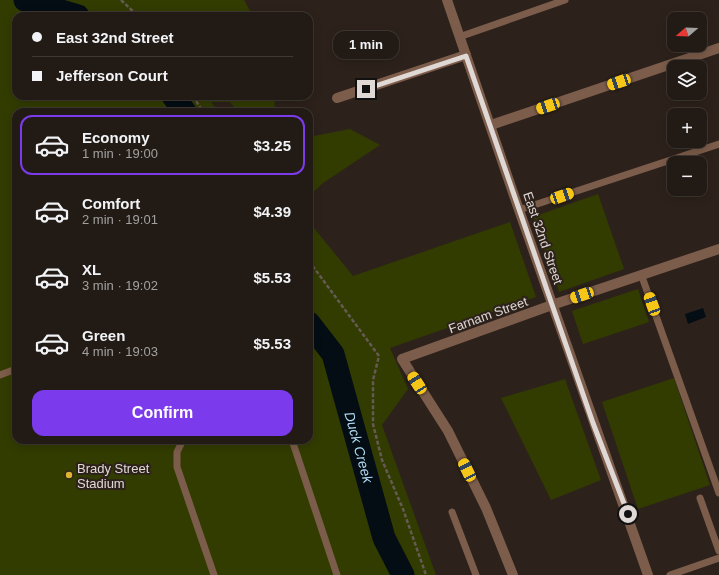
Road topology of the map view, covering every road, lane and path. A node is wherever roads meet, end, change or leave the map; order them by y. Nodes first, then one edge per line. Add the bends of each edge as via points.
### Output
1 (120, 0) edge
2 (447, 0) edge
3 (565, 0) edge
4 (134, 12) edge
5 (459, 37) junction
6 (719, 48) edge
7 (466, 56) junction
8 (337, 98) dead end
9 (491, 125) junction
10 (719, 144) edge
11 (519, 210) junction
12 (719, 249) edge
13 (313, 266) edge
14 (641, 274) junction
15 (552, 305) junction
16 (12, 370) edge
17 (0, 375) edge
18 (180, 444) edge
19 (293, 444) edge
20 (719, 493) edge
21 (700, 498) dead end
22 (452, 512) dead end
23 (719, 551) edge
24 (719, 558) edge
25 (214, 575) edge
26 (337, 575) edge
27 (426, 575) edge
28 (476, 575) edge
29 (513, 575) edge
30 (648, 575) edge
31 (670, 575) edge

1 - 4 path
2 - 5 street, East 32nd Street
3 - 5 lane
5 - 7 street, East 32nd Street
6 - 9 street
7 - 8 street
7 - 9 street, East 32nd Street
9 - 11 street, East 32nd Street
10 - 11 lane
11 - 15 street, East 32nd Street
12 - 14 street, Farnam Street
13 - 27 path via 379,356 373,380 373,424 382,460 403,508
14 - 15 street, Farnam Street
14 - 20 lane
15 - 29 street, Farnam Street via 402,359 448,431 486,508
15 - 30 street, East 32nd Street
16 - 17 lane
18 - 25 lane via 177,452 177,467
19 - 26 lane
21 - 23 lane
22 - 28 lane
24 - 31 lane

